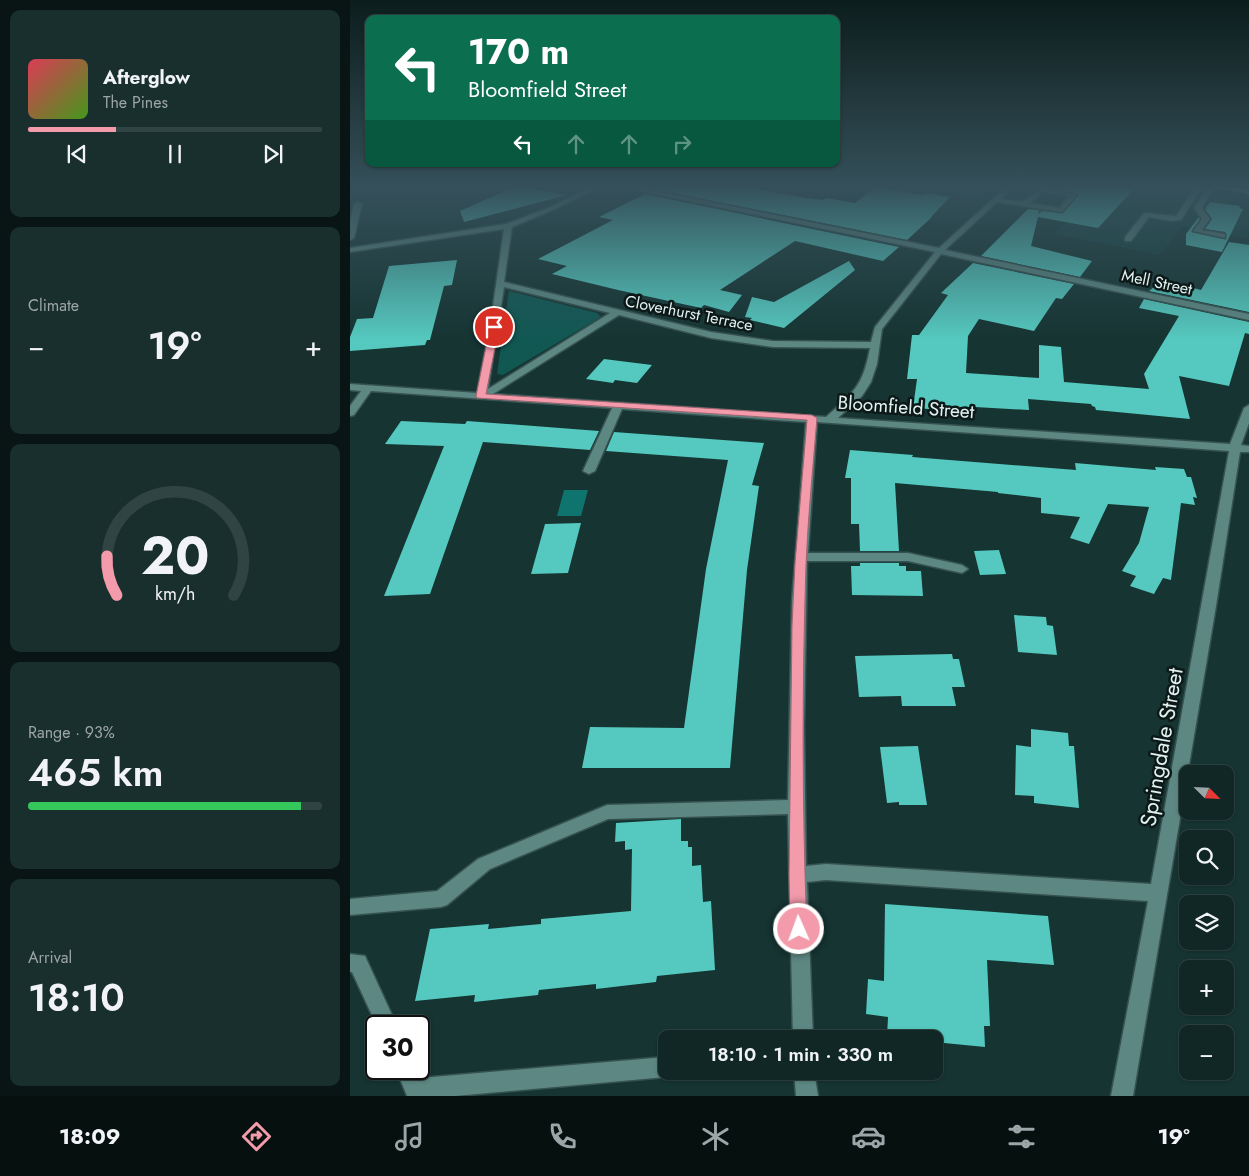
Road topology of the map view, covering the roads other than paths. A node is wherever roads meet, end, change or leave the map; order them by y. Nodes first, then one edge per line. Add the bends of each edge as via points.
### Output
1 (435, 237) edge
2 (507, 237) edge
3 (876, 237) edge
4 (955, 237) edge
5 (350, 250) edge
6 (941, 250) junction
7 (501, 284) junction
8 (616, 313) junction
9 (1249, 317) edge
10 (874, 345) junction
11 (350, 387) edge
12 (368, 388) junction
13 (481, 396) junction
14 (619, 404) junction
15 (1249, 408) edge
16 (350, 412) edge
17 (812, 418) junction
18 (830, 419) junction
19 (1242, 448) edge
20 (589, 471) dead end
21 (801, 557) junction
22 (962, 569) dead end
23 (797, 807) junction
24 (797, 875) junction
25 (1157, 893) junction
26 (350, 907) edge
27 (350, 963) edge
28 (382, 1015) edge
29 (802, 1030) edge
30 (658, 1068) edge
31 (411, 1080) edge
32 (805, 1080) edge
33 (807, 1096) edge
34 (1122, 1096) edge

1 - 5 street
2 - 7 street
3 - 6 street, Mell Street
4 - 6 street
6 - 9 street, Mell Street via 950,255
6 - 10 street via 878,329
7 - 8 street, Cloverhurst Terrace
7 - 13 street
8 - 10 street, Cloverhurst Terrace via 711,335 773,344
8 - 13 street
10 - 18 street via 866,382 858,394
11 - 12 street, Bloomfield Street
12 - 13 street, Bloomfield Street
12 - 16 street
13 - 14 street, Bloomfield Street
14 - 17 street, Bloomfield Street
14 - 20 street
15 - 19 street, Springdale Street
17 - 18 street, Bloomfield Street
17 - 21 street
18 - 19 street, Bloomfield Street
19 - 25 street, Springdale Street via 1209,606
21 - 22 street via 908,557
21 - 23 street via 796,703
23 - 24 street
23 - 26 street via 607,812 484,864 441,899
24 - 25 street via 826,872
24 - 29 street
25 - 34 street, Springdale Street
27 - 28 street via 358,963
30 - 31 street via 415,1089
32 - 33 street

